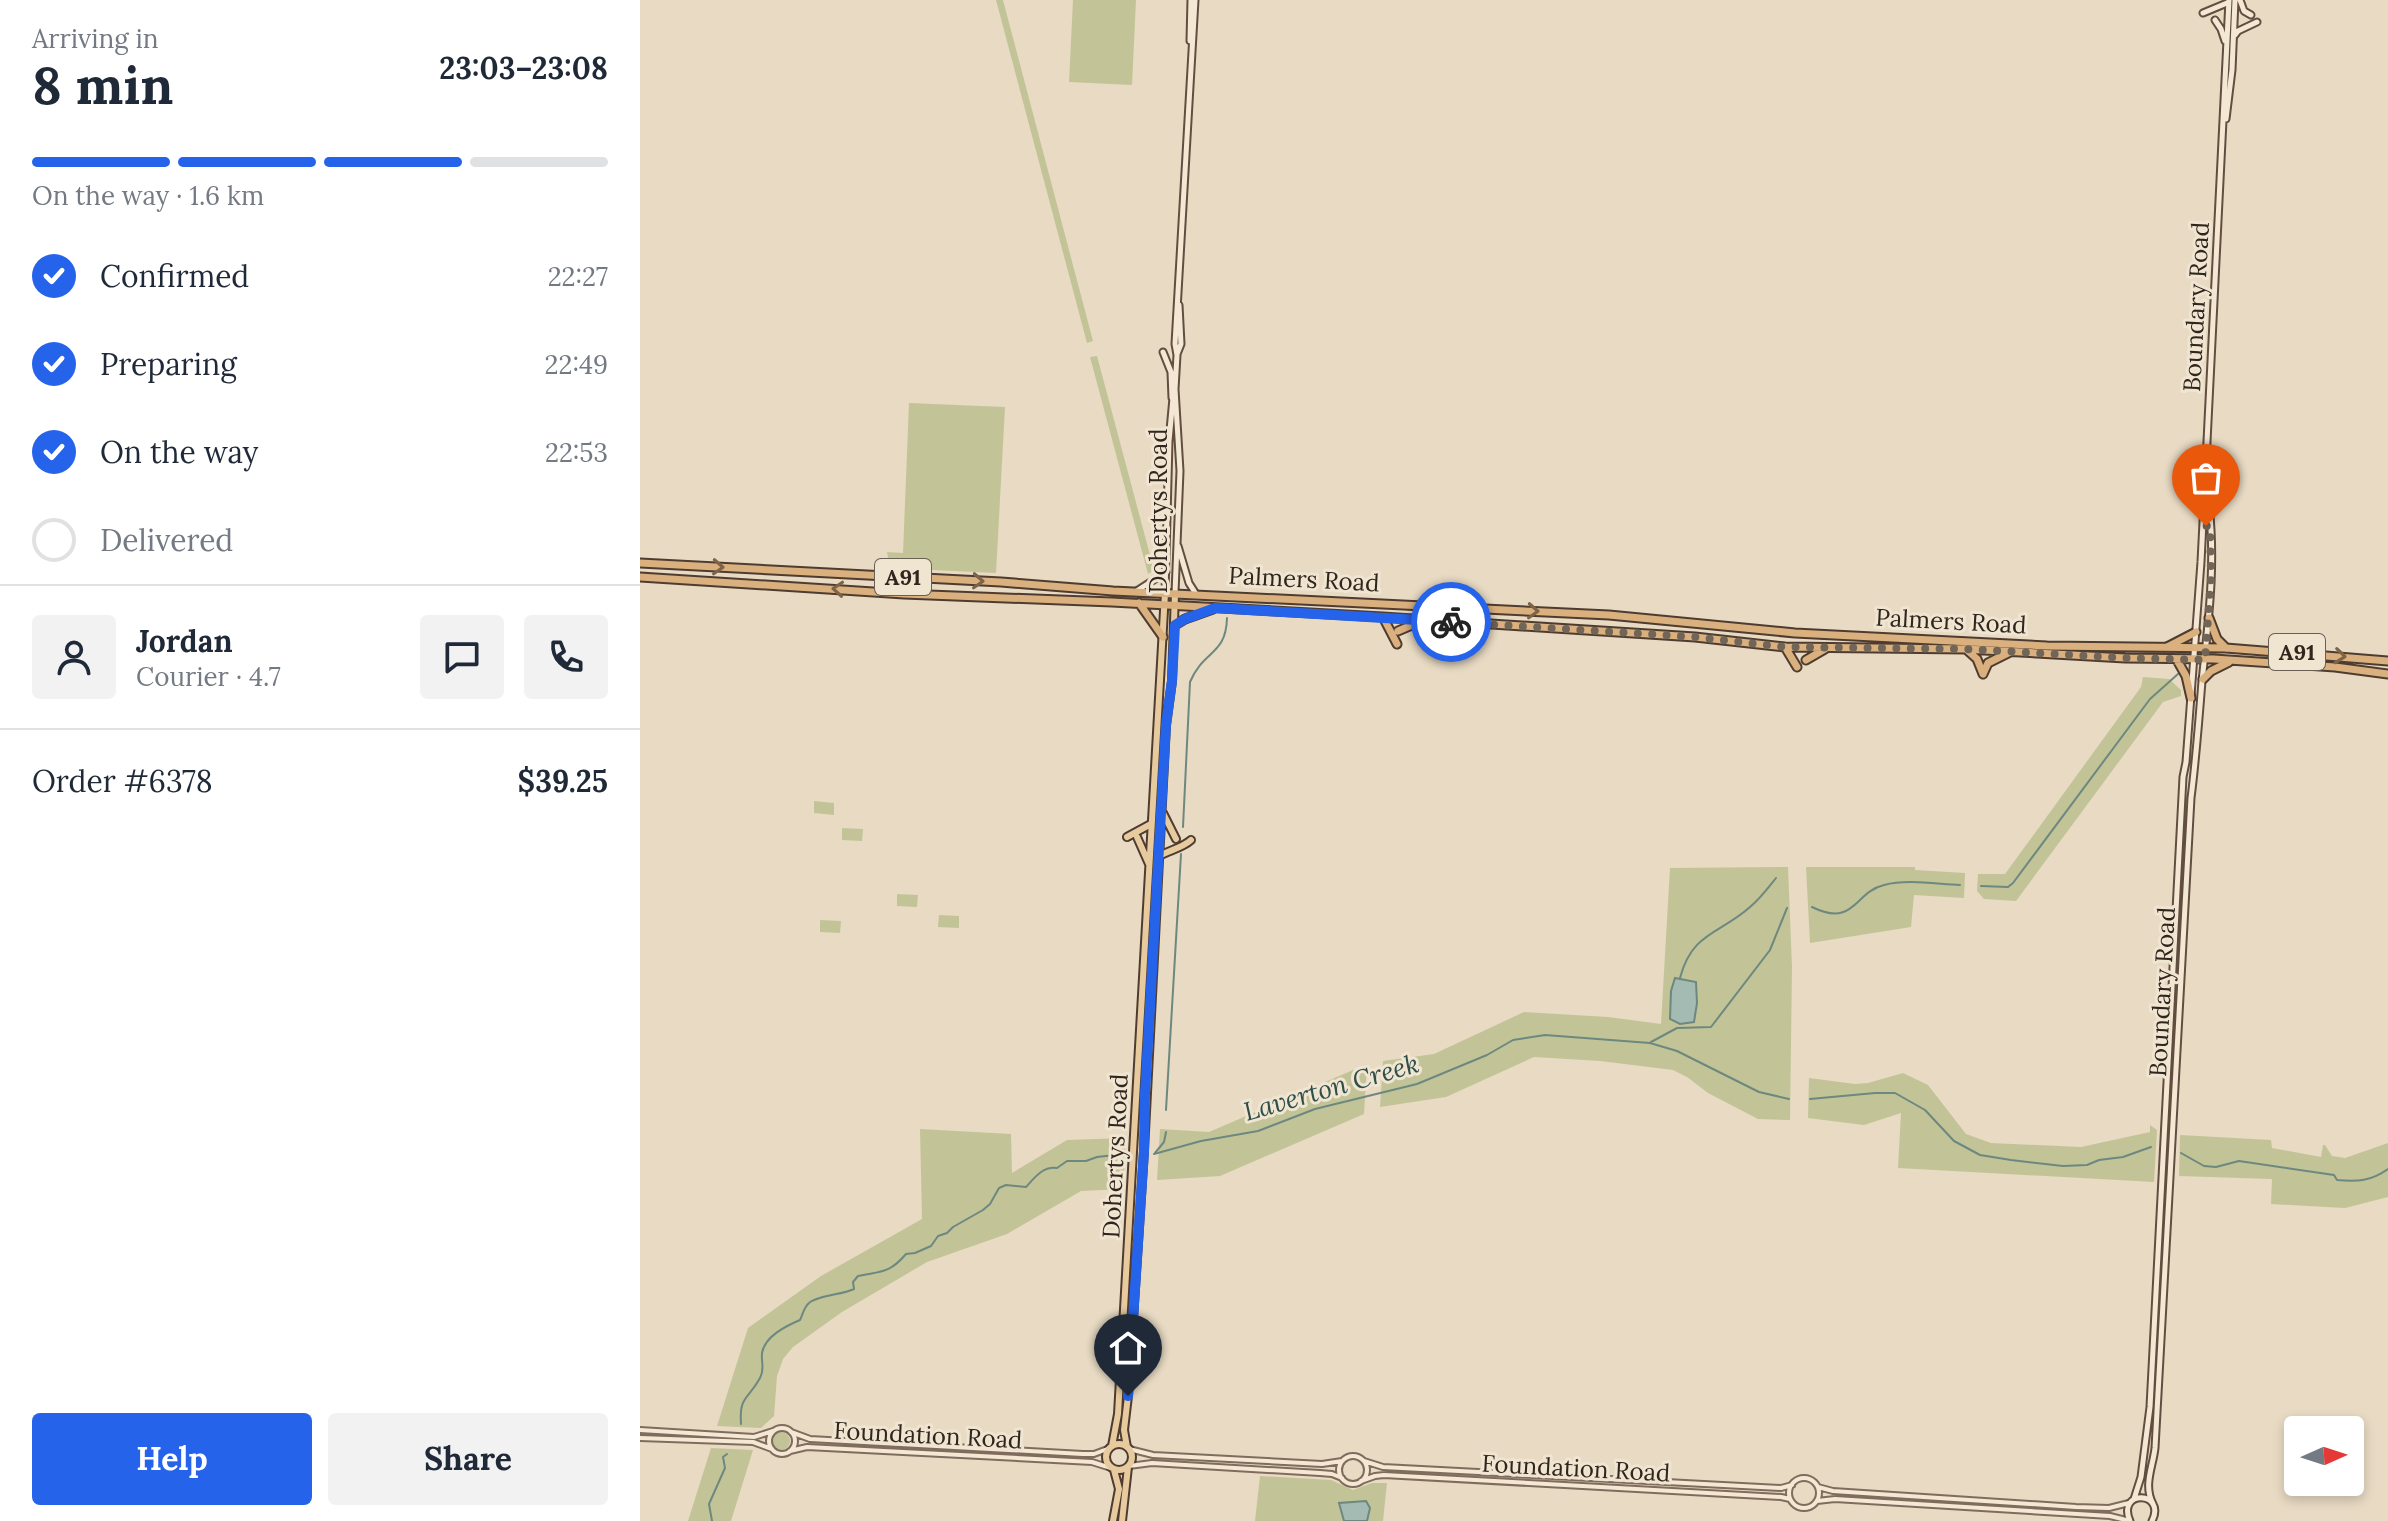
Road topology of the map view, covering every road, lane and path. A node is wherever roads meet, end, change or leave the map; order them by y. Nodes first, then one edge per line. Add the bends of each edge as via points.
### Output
1 (1193, 0) edge
2 (2233, 0) edge
3 (2203, 13) dead end
4 (2251, 15) dead end
5 (2215, 20) dead end
6 (2257, 22) dead end
7 (2234, 37) junction
8 (2227, 54) junction
9 (2223, 134) junction
10 (1163, 352) dead end
11 (1175, 389) junction
12 (1172, 403) junction
13 (2205, 482) junction
14 (2210, 526) junction
15 (2202, 535) junction
16 (1177, 541) junction
17 (640, 563) edge
18 (1166, 572) junction
19 (640, 577) edge
20 (1135, 592) junction
21 (1165, 593) junction
22 (1175, 593) junction
23 (1196, 594) junction
24 (1139, 603) junction
25 (1165, 605) junction
26 (1175, 605) junction
27 (1215, 608) junction
28 (1383, 617) junction
29 (2209, 618) junction
30 (1425, 620) junction
31 (1175, 625) junction
32 (1398, 631) dead end
33 (2196, 632) junction
34 (1163, 637) junction
35 (1397, 644) dead end
36 (1785, 647) junction
37 (2206, 647) junction
38 (1826, 648) junction
39 (2165, 648) junction
40 (2195, 648) junction
41 (2226, 648) junction
42 (1966, 649) junction
43 (2012, 651) junction
44 (1806, 660) dead end
45 (2177, 660) junction
46 (2194, 660) junction
47 (2205, 660) junction
48 (2231, 661) junction
49 (2388, 661) edge
50 (1797, 667) dead end
51 (2388, 674) edge
52 (2203, 679) junction
53 (2191, 698) junction
54 (2197, 747) junction
55 (2186, 762) junction
56 (1161, 810) junction
57 (1151, 824) junction
58 (1127, 837) dead end
59 (1137, 837) dead end
60 (1176, 839) dead end
61 (1191, 840) dead end
62 (1159, 856) junction
63 (1149, 864) junction
64 (2176, 914) junction
65 (2184, 914) junction
66 (2175, 923) junction
67 (2184, 923) junction
68 (2180, 989) junction
69 (2171, 999) junction
70 (2159, 1215) junction
71 (2168, 1216) junction
72 (640, 1430) edge
73 (773, 1431) junction
74 (791, 1432) junction
75 (640, 1438) edge
76 (1111, 1447) junction
77 (1128, 1448) junction
78 (772, 1449) junction
79 (790, 1451) junction
80 (1286, 1461) junction
81 (1342, 1461) junction
82 (1364, 1461) junction
83 (1129, 1466) junction
84 (1112, 1468) junction
85 (1285, 1471) junction
86 (1342, 1478) junction
87 (1361, 1481) junction
88 (1645, 1481) junction
89 (1706, 1484) junction
90 (1792, 1485) junction
91 (1818, 1487) junction
92 (1644, 1490) junction
93 (1706, 1493) junction
94 (1790, 1499) junction
95 (1817, 1501) junction
96 (2132, 1501) junction
97 (2153, 1504) junction
98 (2076, 1507) junction
99 (2076, 1514) junction
100 (1113, 1521) edge
101 (1122, 1521) edge
102 (2130, 1521) edge
103 (2153, 1521) edge

1 - 11 main road, Dohertys Road
2 - 3 main road
2 - 4 main road
2 - 7 main road, Boundary Road
2 - 8 main road, Boundary Road
5 - 8 main road
6 - 7 main road
7 - 9 main road, Boundary Road
8 - 9 main road, Boundary Road
9 - 13 main road, Boundary Road
10 - 12 main road via 1171,372
11 - 12 main road, Dohertys Road
11 - 16 main road, Dohertys Road
12 - 18 main road, Dohertys Road
13 - 14 main road, Boundary Road
13 - 15 main road, Boundary Road
14 - 15 main road
14 - 29 main road, Boundary Road
15 - 33 main road, Boundary Road
16 - 22 main road, Dohertys Road
16 - 23 main road
17 -> 20 highway, Palmers Road / A91
18 - 20 main road
18 - 21 main road, Dohertys Road
24 -> 19 highway, Palmers Road / A91
20 - 21 highway, Palmers Road / A91
21 - 22 highway, Palmers Road / A91
21 - 25 main road, Dohertys Road
22 - 23 highway, Palmers Road / A91
22 - 26 main road, Dohertys Road
23 -> 39 highway, Palmers Road / A91 via 1609,615 1795,633
24 - 25 highway, Palmers Road / A91
24 - 34 highway
25 - 26 highway, Palmers Road / A91
25 - 34 main road, Dohertys Road
26 - 27 highway, Palmers Road / A91
26 - 31 main road, Dohertys Road
27 - 28 highway, Palmers Road / A91
27 - 31 highway
28 - 30 highway, Palmers Road / A91
28 - 35 highway
29 - 37 main road, Boundary Road
29 - 41 highway
30 - 32 highway
30 - 36 highway, Palmers Road / A91
31 - 56 main road, Dohertys Road
33 - 39 highway
33 - 40 main road, Boundary Road
34 - 57 main road, Dohertys Road
36 - 38 highway, Palmers Road / A91
36 - 50 highway
37 - 40 highway, Palmers Road / A91
37 - 41 highway, A91
37 - 47 main road, Boundary Road
38 - 42 highway, Palmers Road / A91
38 - 44 highway
39 - 40 highway, Palmers Road / A91
40 - 46 main road, Boundary Road
41 -> 49 highway, A91
42 - 43 highway, Palmers Road / A91
42 - 43 highway via 1983,674 1988,663
43 - 45 highway, Palmers Road / A91
45 - 46 highway, Palmers Road / A91
45 - 53 highway
46 - 47 highway, Palmers Road / A91
46 - 53 main road, Boundary Road
47 - 48 highway, A91
47 - 52 main road, Boundary Road
48 - 51 highway, A91
48 - 52 highway
52 - 54 main road, Boundary Road
53 - 55 main road, Boundary Road
54 - 55 main road
54 - 65 main road, Boundary Road
55 - 64 main road, Boundary Road
56 - 60 main road
56 - 62 main road, Dohertys Road
57 - 58 main road
57 - 63 main road, Dohertys Road
59 - 63 main road
61 - 62 main road
62 - 77 main road, Dohertys Road via 1124,1424
63 - 76 main road, Dohertys Road via 1118,1414
64 - 65 main road
64 - 66 main road, Boundary Road
65 - 67 main road, Boundary Road
66 - 67 main road
66 - 69 main road, Boundary Road
67 - 68 main road, Boundary Road
68 - 69 main road
68 - 71 main road, Boundary Road
69 - 70 main road, Boundary Road
70 - 71 main road
70 - 96 main road, Boundary Road via 2150,1407 2141,1477
71 - 97 main road, Boundary Road via 2148,1491
72 - 73 street via 754,1437
73 - 74 street
73 - 78 street
74 - 76 street, Foundation Road via 810,1439 1083,1454
74 - 79 street via 795,1439
75 - 78 street via 753,1442
76 - 77 main road
76 - 84 main road via 1106,1458
77 - 80 street via 1153,1455
77 - 83 main road
78 - 79 street via 779,1454
79 - 84 street, Foundation Road via 807,1447 1074,1461
80 - 81 street
80 - 85 street
81 - 82 street via 1352,1456
81 - 86 street
82 - 87 street via 1367,1469
82 - 88 street, Foundation Road via 1383,1467
83 - 84 main road via 1121,1471
83 - 85 street
83 - 101 main road
84 - 100 main road via 1119,1489
85 - 86 street
86 - 87 street
87 - 92 street, Foundation Road via 1384,1475
88 - 89 street, Foundation Road
88 - 92 street
89 - 90 street, Foundation Road
89 - 93 street
90 - 91 street via 1805,1478
90 - 94 street
91 - 95 street
91 - 98 street
92 - 93 street, Foundation Road
93 - 94 street, Foundation Road
94 - 95 street via 1804,1509
95 - 99 street
96 - 97 main road via 2147,1498
96 - 98 street via 2109,1508
96 - 102 main road, Boundary Road
97 - 103 main road, Boundary Road
98 - 99 street
99 - 102 street

